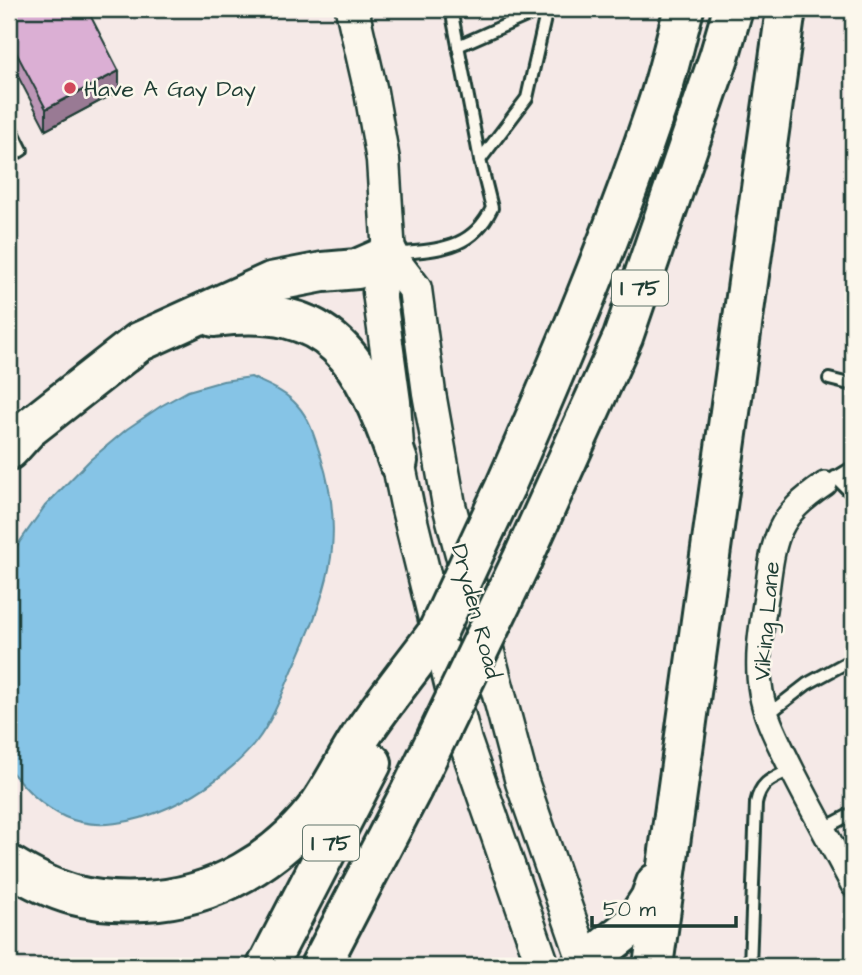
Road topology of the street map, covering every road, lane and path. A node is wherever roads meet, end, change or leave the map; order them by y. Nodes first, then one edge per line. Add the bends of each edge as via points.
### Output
1 (352, 9) edge
2 (451, 9) edge
3 (542, 9) edge
4 (547, 9) edge
5 (684, 9) edge
6 (733, 9) edge
7 (786, 9) edge
8 (458, 46) junction
9 (9, 124) edge
10 (9, 158) edge
11 (480, 160) junction
12 (389, 255) junction
13 (184, 320) junction
14 (829, 379) dead end
15 (853, 385) edge
16 (9, 418) edge
17 (9, 450) edge
18 (398, 461) junction
19 (853, 467) edge
20 (830, 480) junction
21 (853, 495) edge
22 (853, 659) edge
23 (391, 710) junction
24 (767, 715) junction
25 (792, 769) junction
26 (679, 774) junction
27 (853, 813) edge
28 (823, 828) junction
29 (9, 865) edge
30 (853, 884) edge
31 (584, 965) edge
32 (267, 966) edge
33 (320, 966) edge
34 (543, 966) edge
35 (653, 966) edge
36 (750, 966) edge

1 - 12 main road, Dryden Road via 383,160
2 - 8 lane
3 - 8 lane
4 - 11 lane via 527,98
5 - 23 highway, I 75, bridge via 658,104 577,321 437,633
6 - 33 highway, I 75, bridge via 623,337 412,789
7 - 26 highway
8 - 11 lane
9 - 10 lane via 22,150
11 - 12 lane via 492,208 484,224 456,245
12 - 13 highway via 358,269 271,282
12 - 16 highway via 354,247 272,263 216,280 103,338
12 - 18 main road, Dryden Road via 380,292
12 - 31 main road, Dryden Road via 415,289 449,505 522,782
13 - 17 highway via 139,342 28,429
13 - 18 highway via 259,313 293,318 330,339 352,360 369,386
14 - 15 lane
18 - 34 main road, Dryden Road via 465,741
19 - 20 lane
20 - 21 lane
20 - 24 street, Viking Lane via 792,510 775,539 760,639 761,692
22 - 24 lane via 807,684
23 - 29 highway via 366,728 301,826 252,869 220,884 156,901 110,903 63,893
23 - 32 highway, I 75
24 - 25 street, Viking Lane
25 - 28 street, Viking Lane
25 - 36 lane via 765,783 756,803
26 - 31 highway via 650,899 628,930
26 - 35 highway
27 - 28 lane
28 - 30 street, Viking Lane

